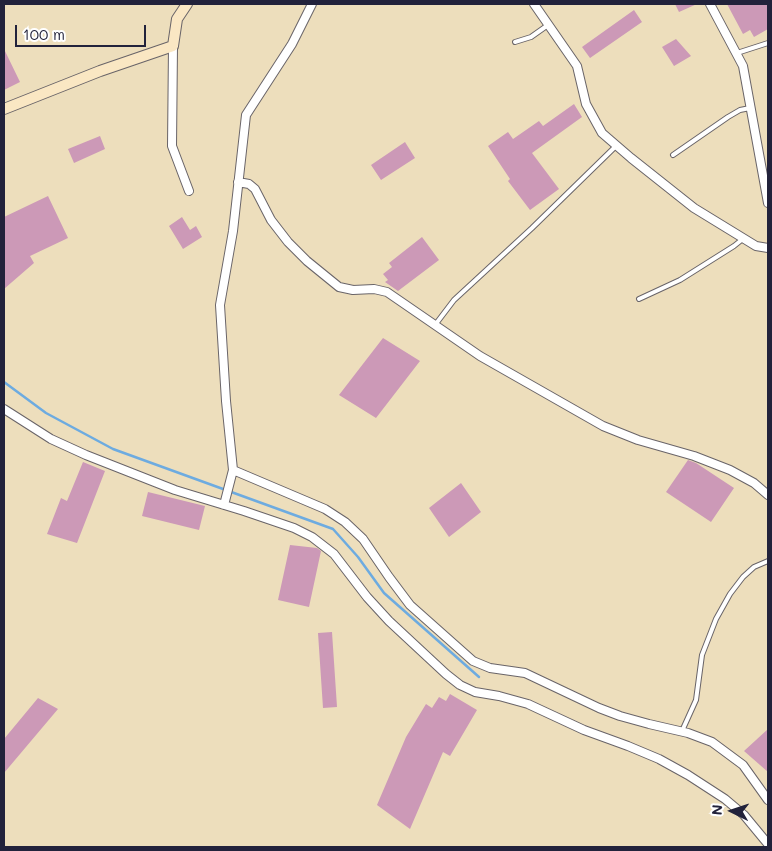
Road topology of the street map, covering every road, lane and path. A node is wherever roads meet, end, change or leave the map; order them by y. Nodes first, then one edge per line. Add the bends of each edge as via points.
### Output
1 (187, 4) edge
2 (312, 4) edge
3 (534, 4) edge
4 (710, 4) edge
5 (549, 25) junction
6 (515, 42) dead end
7 (768, 43) edge
8 (172, 46) junction
9 (736, 53) junction
10 (750, 108) junction
11 (4, 109) edge
12 (617, 146) junction
13 (673, 155) dead end
14 (238, 182) junction
15 (189, 191) dead end
16 (768, 203) edge
17 (744, 238) junction
18 (768, 248) edge
19 (639, 299) dead end
20 (435, 325) junction
21 (4, 409) edge
22 (233, 470) junction
23 (768, 496) edge
24 (225, 501) junction
25 (768, 561) edge
26 (682, 731) junction
27 (768, 800) edge
28 (768, 844) edge

1 - 8 street via 177,19
2 - 14 street via 292,44 246,115
3 - 5 street
4 - 9 street
5 - 6 lane via 531,37
5 - 12 street via 576,66 586,104 594,120 602,133
7 - 9 lane
8 - 11 street
8 - 15 street via 172,146
9 - 10 street via 743,66
10 - 13 lane via 728,117
10 - 16 street
12 - 17 street via 694,208
12 - 20 lane via 454,300
14 - 20 street via 255,189 271,220 288,242 339,287 387,292
14 - 22 street via 220,305
17 - 18 street via 756,246
17 - 19 lane via 680,280
20 - 23 street via 480,356 603,426 730,470 754,483
21 - 24 street via 34,429 86,455 175,490
22 - 24 street
22 - 26 street via 325,509 345,522 363,539 410,605 473,661 490,668 525,673 620,716
24 - 28 street via 294,528 320,542 341,562 388,621 460,685 475,692 528,704 659,759 734,807
25 - 26 lane via 743,577 716,619 702,655 696,700
26 - 27 street via 723,749 743,765

